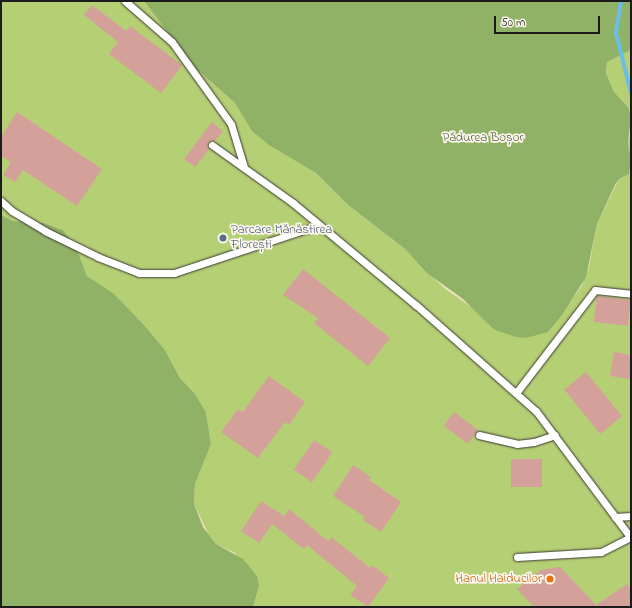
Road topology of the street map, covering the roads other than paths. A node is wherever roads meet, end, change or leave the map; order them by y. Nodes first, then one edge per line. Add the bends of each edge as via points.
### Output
1 (125, 1) edge
2 (212, 145) dead end
3 (244, 167) junction
4 (1, 201) edge
5 (319, 225) junction
6 (631, 294) edge
7 (516, 393) junction
8 (479, 435) dead end
9 (556, 435) junction
10 (631, 516) edge
11 (615, 517) junction
12 (631, 538) edge
13 (516, 557) dead end

1 - 3 lane via 177,48 231,124
2 - 3 lane
3 - 5 lane
4 - 5 lane via 12,211 45,231 98,257 139,273 174,273
5 - 7 lane
6 - 7 lane via 595,290
7 - 9 lane via 536,411
8 - 9 lane via 517,444
9 - 11 lane
10 - 11 lane
11 - 12 lane
12 - 13 lane via 601,552

